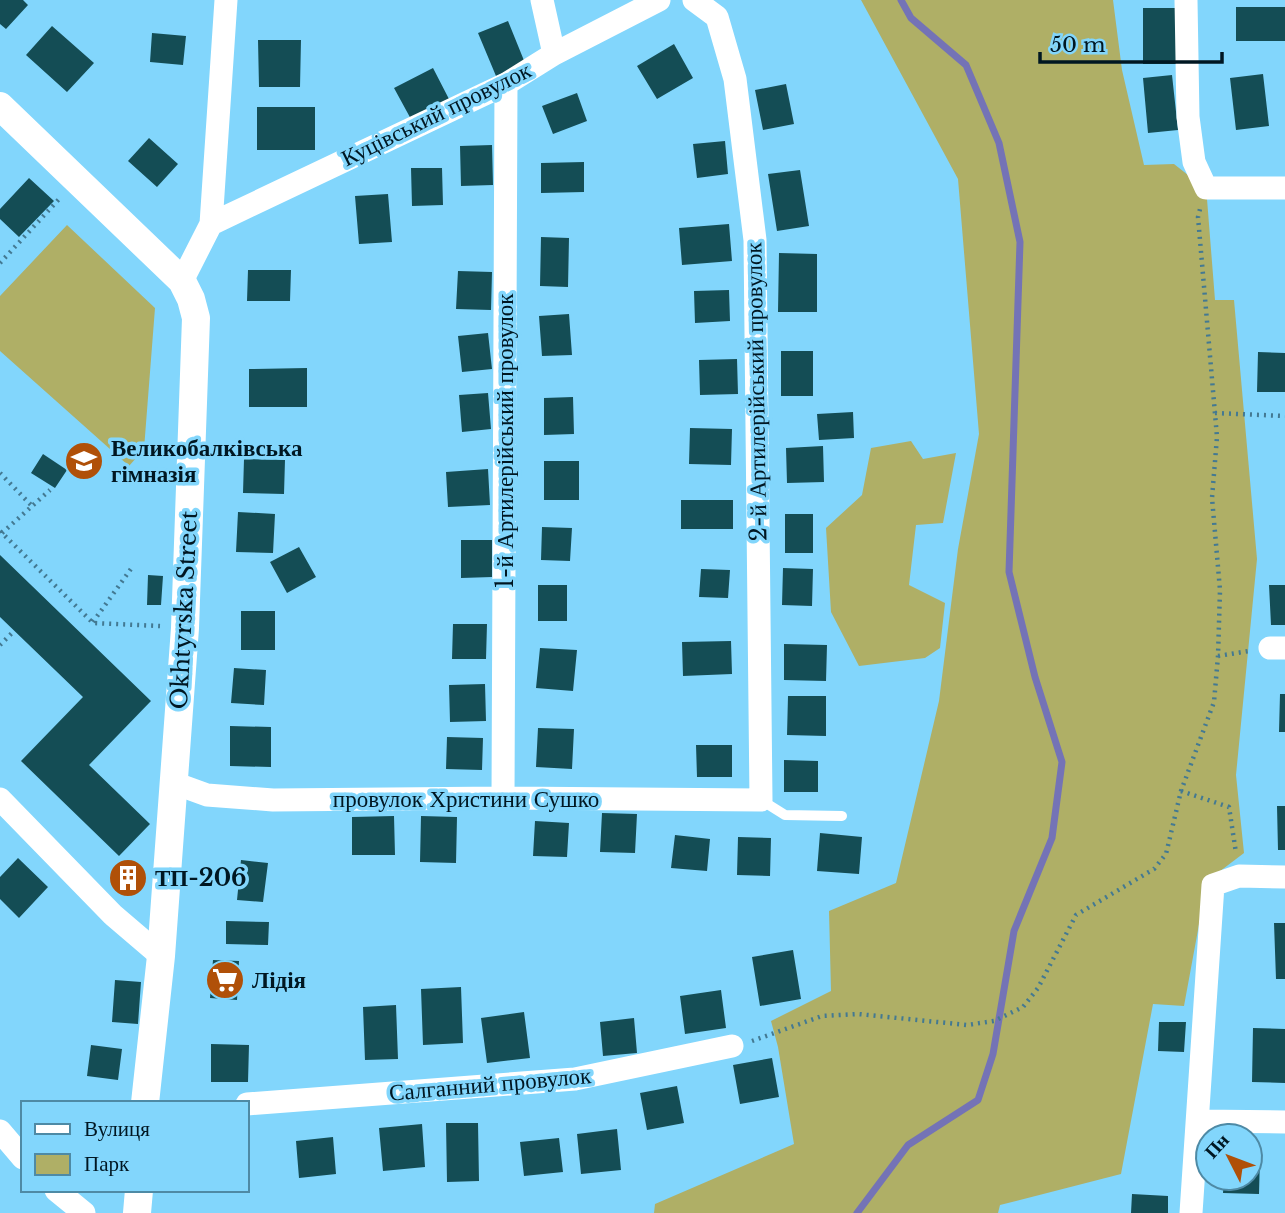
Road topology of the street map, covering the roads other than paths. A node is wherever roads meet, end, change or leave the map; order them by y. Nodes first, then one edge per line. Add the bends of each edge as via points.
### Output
1 (226, 0) edge
2 (542, 0) edge
3 (659, 0) edge
4 (694, 0) edge
5 (1186, 0) edge
6 (554, 54) junction
7 (506, 84) junction
8 (0, 106) edge
9 (1285, 188) edge
10 (211, 223) junction
11 (182, 281) junction
12 (174, 783) junction
13 (503, 798) junction
14 (0, 799) edge
15 (761, 800) junction
16 (842, 816) dead end
17 (1285, 877) edge
18 (161, 956) junction
19 (732, 1046) road end
20 (145, 1101) edge
21 (248, 1104) edge
22 (1199, 1121) junction
23 (1285, 1122) edge
24 (0, 1131) edge
25 (21, 1156) edge
26 (58, 1192) edge
27 (139, 1192) edge
28 (84, 1213) edge
29 (137, 1213) edge
30 (1191, 1213) edge

1 - 10 street
2 - 6 street
3 - 6 street, Куцівський провулок
4 - 15 street, 2-й Артилерійський провулок via 718,17 735,79 755,240
5 - 9 street via 1188,117 1194,162 1206,188
6 - 7 street, Куцівський провулок
7 - 10 street, Куцівський провулок
7 - 13 street, 1-й Артилерійський провулок
8 - 11 street
10 - 11 street
11 - 12 street, Okhtyrska Street via 196,318 186,628
12 - 13 street, провулок Христини Сушко via 207,795 273,800
12 - 18 street, Okhtyrska Street
13 - 15 street, провулок Христини Сушко
14 - 18 street via 113,915
15 - 16 lane via 785,815
17 - 22 street via 1239,876 1213,885
18 - 20 street, Okhtyrska Street
19 - 21 street, Салганний провулок via 575,1079
22 - 23 street
22 - 30 street
24 - 25 street
26 - 28 street
27 - 29 street

